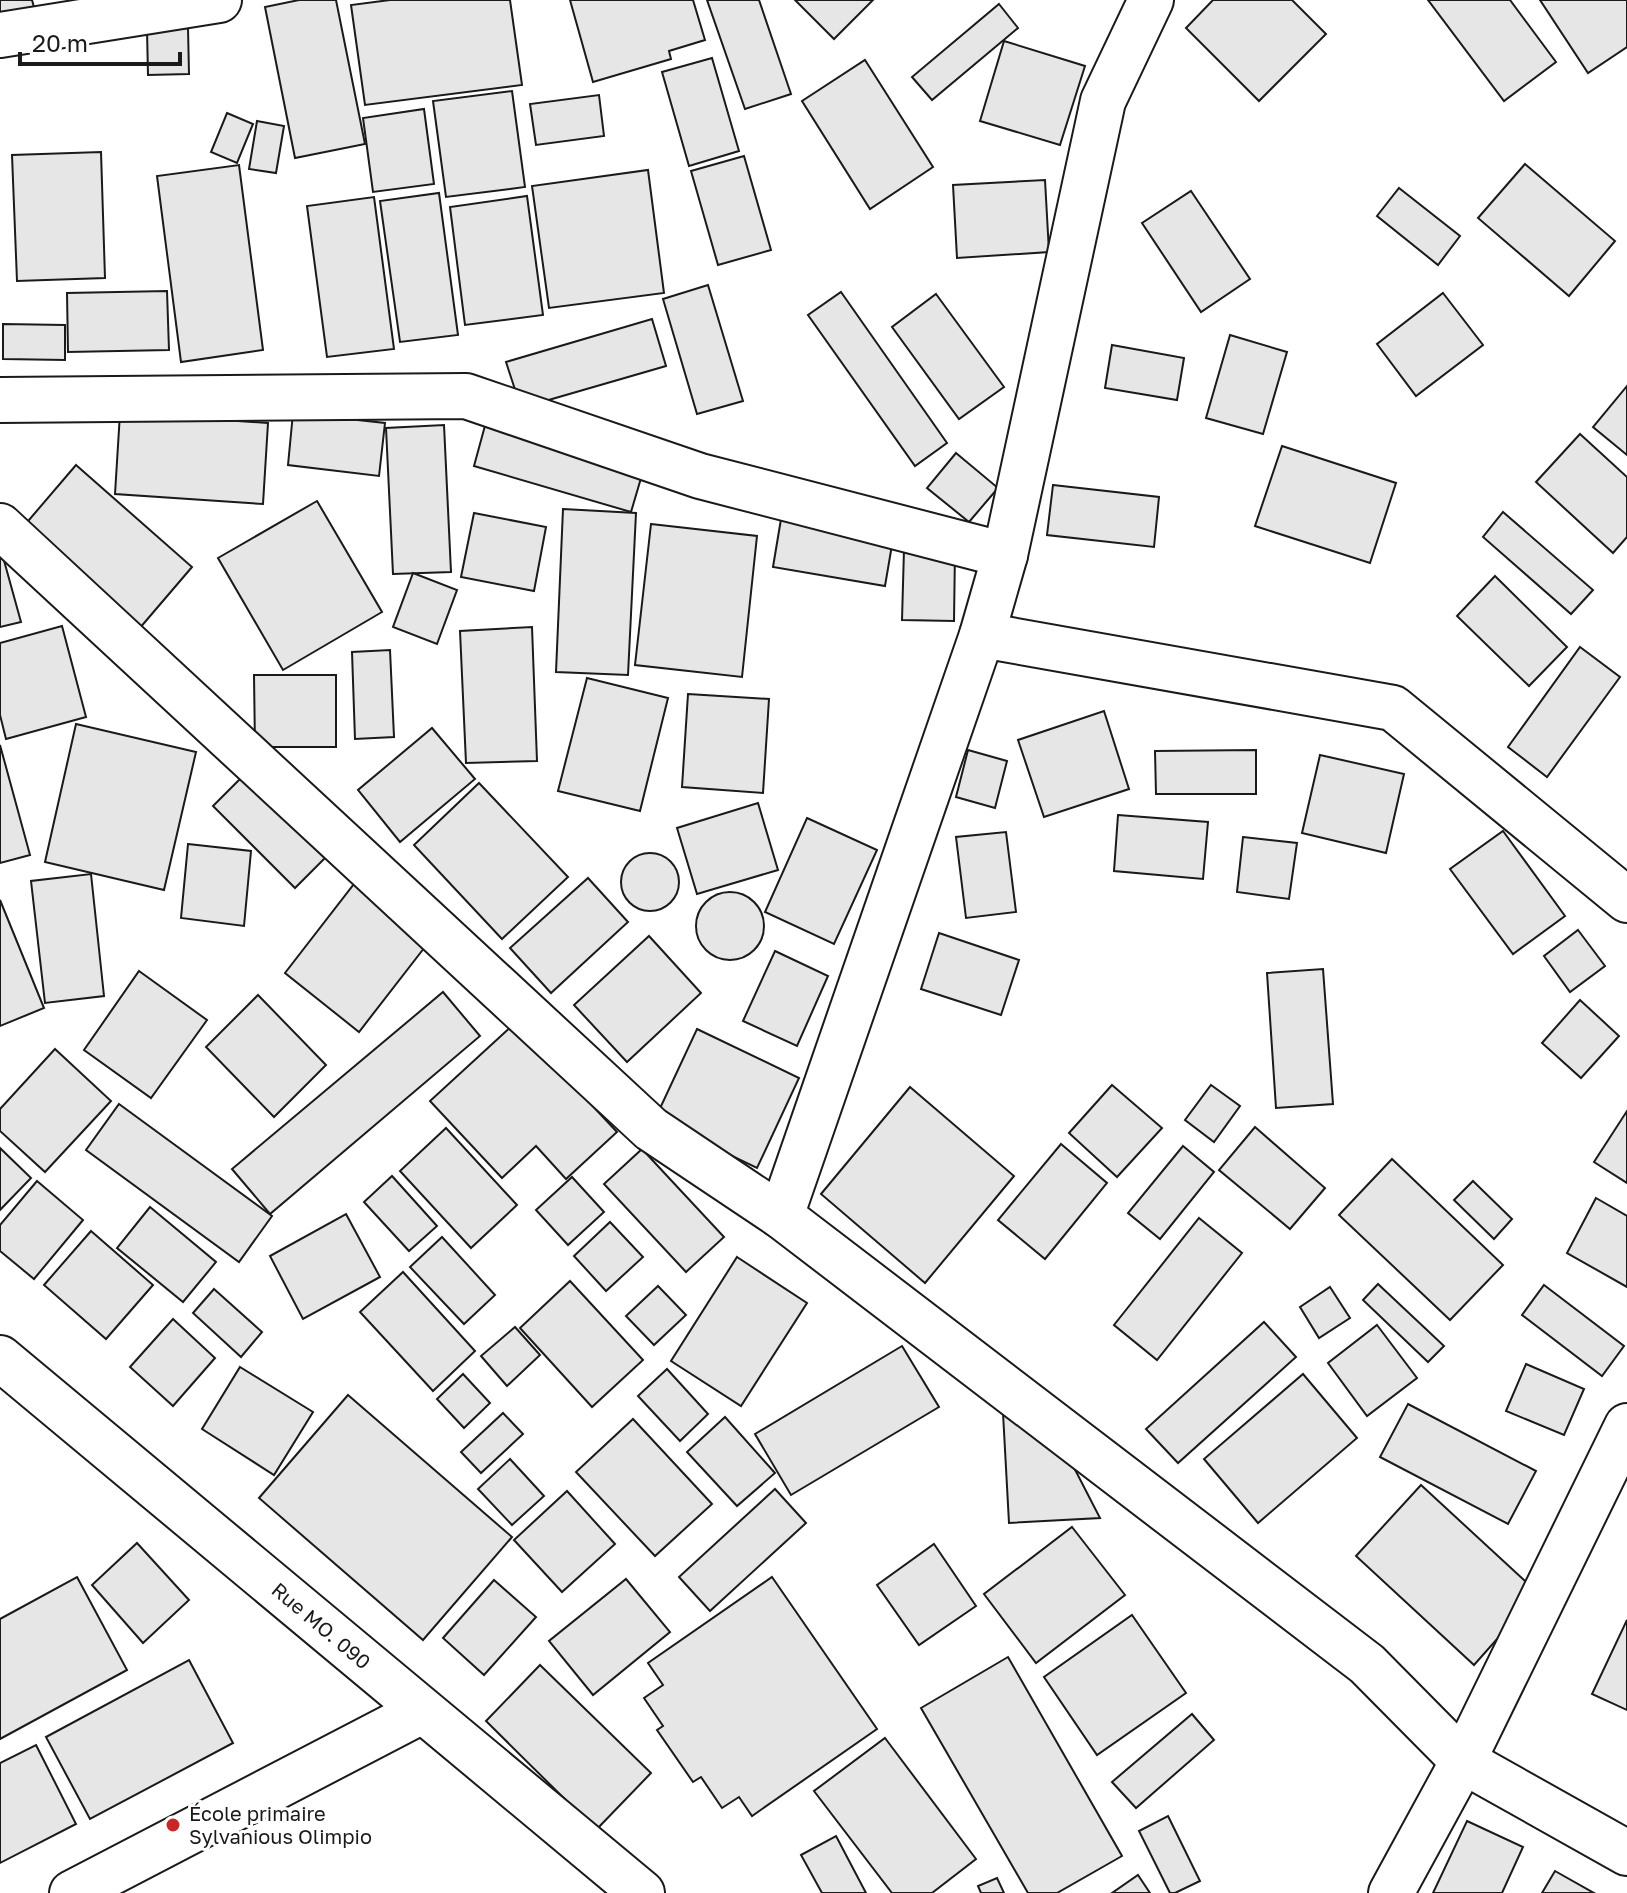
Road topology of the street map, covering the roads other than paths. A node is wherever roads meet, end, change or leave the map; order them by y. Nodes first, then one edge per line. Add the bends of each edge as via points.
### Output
1 (219, 0) edge
2 (1151, 0) edge
3 (0, 35) edge
4 (0, 400) edge
5 (0, 526) edge
6 (1005, 555) junction
7 (982, 635) junction
8 (1627, 900) edge
9 (781, 1216) junction
10 (0, 1358) edge
11 (1627, 1426) edge
12 (422, 1711) junction
13 (1463, 1761) junction
14 (1627, 1853) edge
15 (631, 1890) edge
16 (72, 1893) edge
17 (1391, 1893) edge

1 - 3 street
2 - 6 street via 1103,101
4 - 6 street via 466,396 700,476
5 - 9 street via 651,1129
6 - 7 street
7 - 8 street via 1393,708
7 - 9 street
9 - 13 street via 1367,1664
10 - 12 street, Rue MO. 090
11 - 13 street
12 - 15 street, Rue MO. 090
12 - 16 street
13 - 14 street
13 - 17 street

